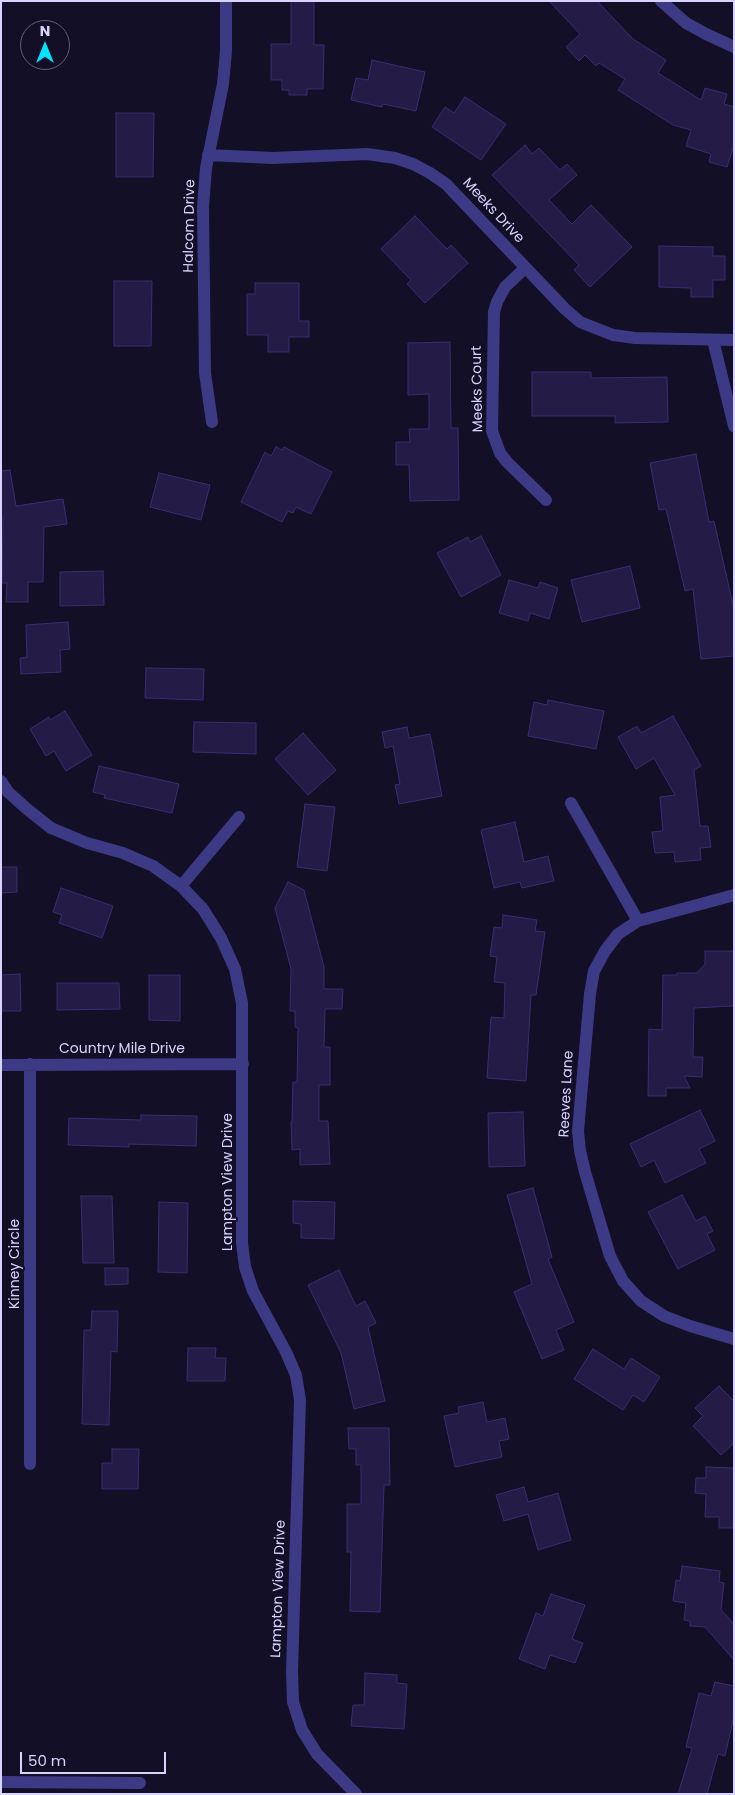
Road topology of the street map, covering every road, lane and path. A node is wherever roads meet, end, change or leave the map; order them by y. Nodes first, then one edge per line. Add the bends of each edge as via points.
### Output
1 (226, 1) edge
2 (661, 1) edge
3 (734, 46) edge
4 (208, 155) junction
5 (525, 268) junction
6 (713, 340) junction
7 (734, 340) edge
8 (212, 422) dead end
9 (734, 426) edge
10 (546, 500) dead end
11 (4, 789) edge
12 (571, 803) dead end
13 (239, 817) dead end
14 (180, 886) junction
15 (734, 895) edge
16 (638, 921) junction
17 (30, 1064) junction
18 (243, 1064) junction
19 (1, 1065) edge
20 (734, 1339) edge
21 (30, 1464) dead end
22 (1, 1782) edge
23 (140, 1783) dead end
24 (356, 1794) edge

1 - 4 street, Halcom Drive via 223,84
2 - 3 street via 686,22
4 - 5 street, Meeks Drive via 273,158 367,154 413,164 446,184
4 - 8 street, Halcom Drive via 202,207 205,373
5 - 6 street, Meeks Drive via 564,309 580,322 596,329 635,338
5 - 10 street, Meeks Court via 505,287 494,312 492,431 506,462
6 - 7 street, Meeks Drive
6 - 9 street
11 - 14 street, Lampton View Drive via 52,828 153,866
12 - 16 street
13 - 14 street
14 - 18 street, Lampton View Drive via 217,930 235,969 242,1003
15 - 16 street, Reeves Lane
16 - 20 street, Reeves Lane via 618,934 594,971 578,1109 580,1151 610,1256 623,1281 641,1301 664,1316
17 - 18 street, Country Mile Drive
17 - 19 street, Country Mile Drive
17 - 21 street, Kinney Circle
18 - 24 street, Lampton View Drive via 242,1243 245,1268 253,1291 296,1375 300,1400 293,1702 302,1730 317,1754
22 - 23 street

